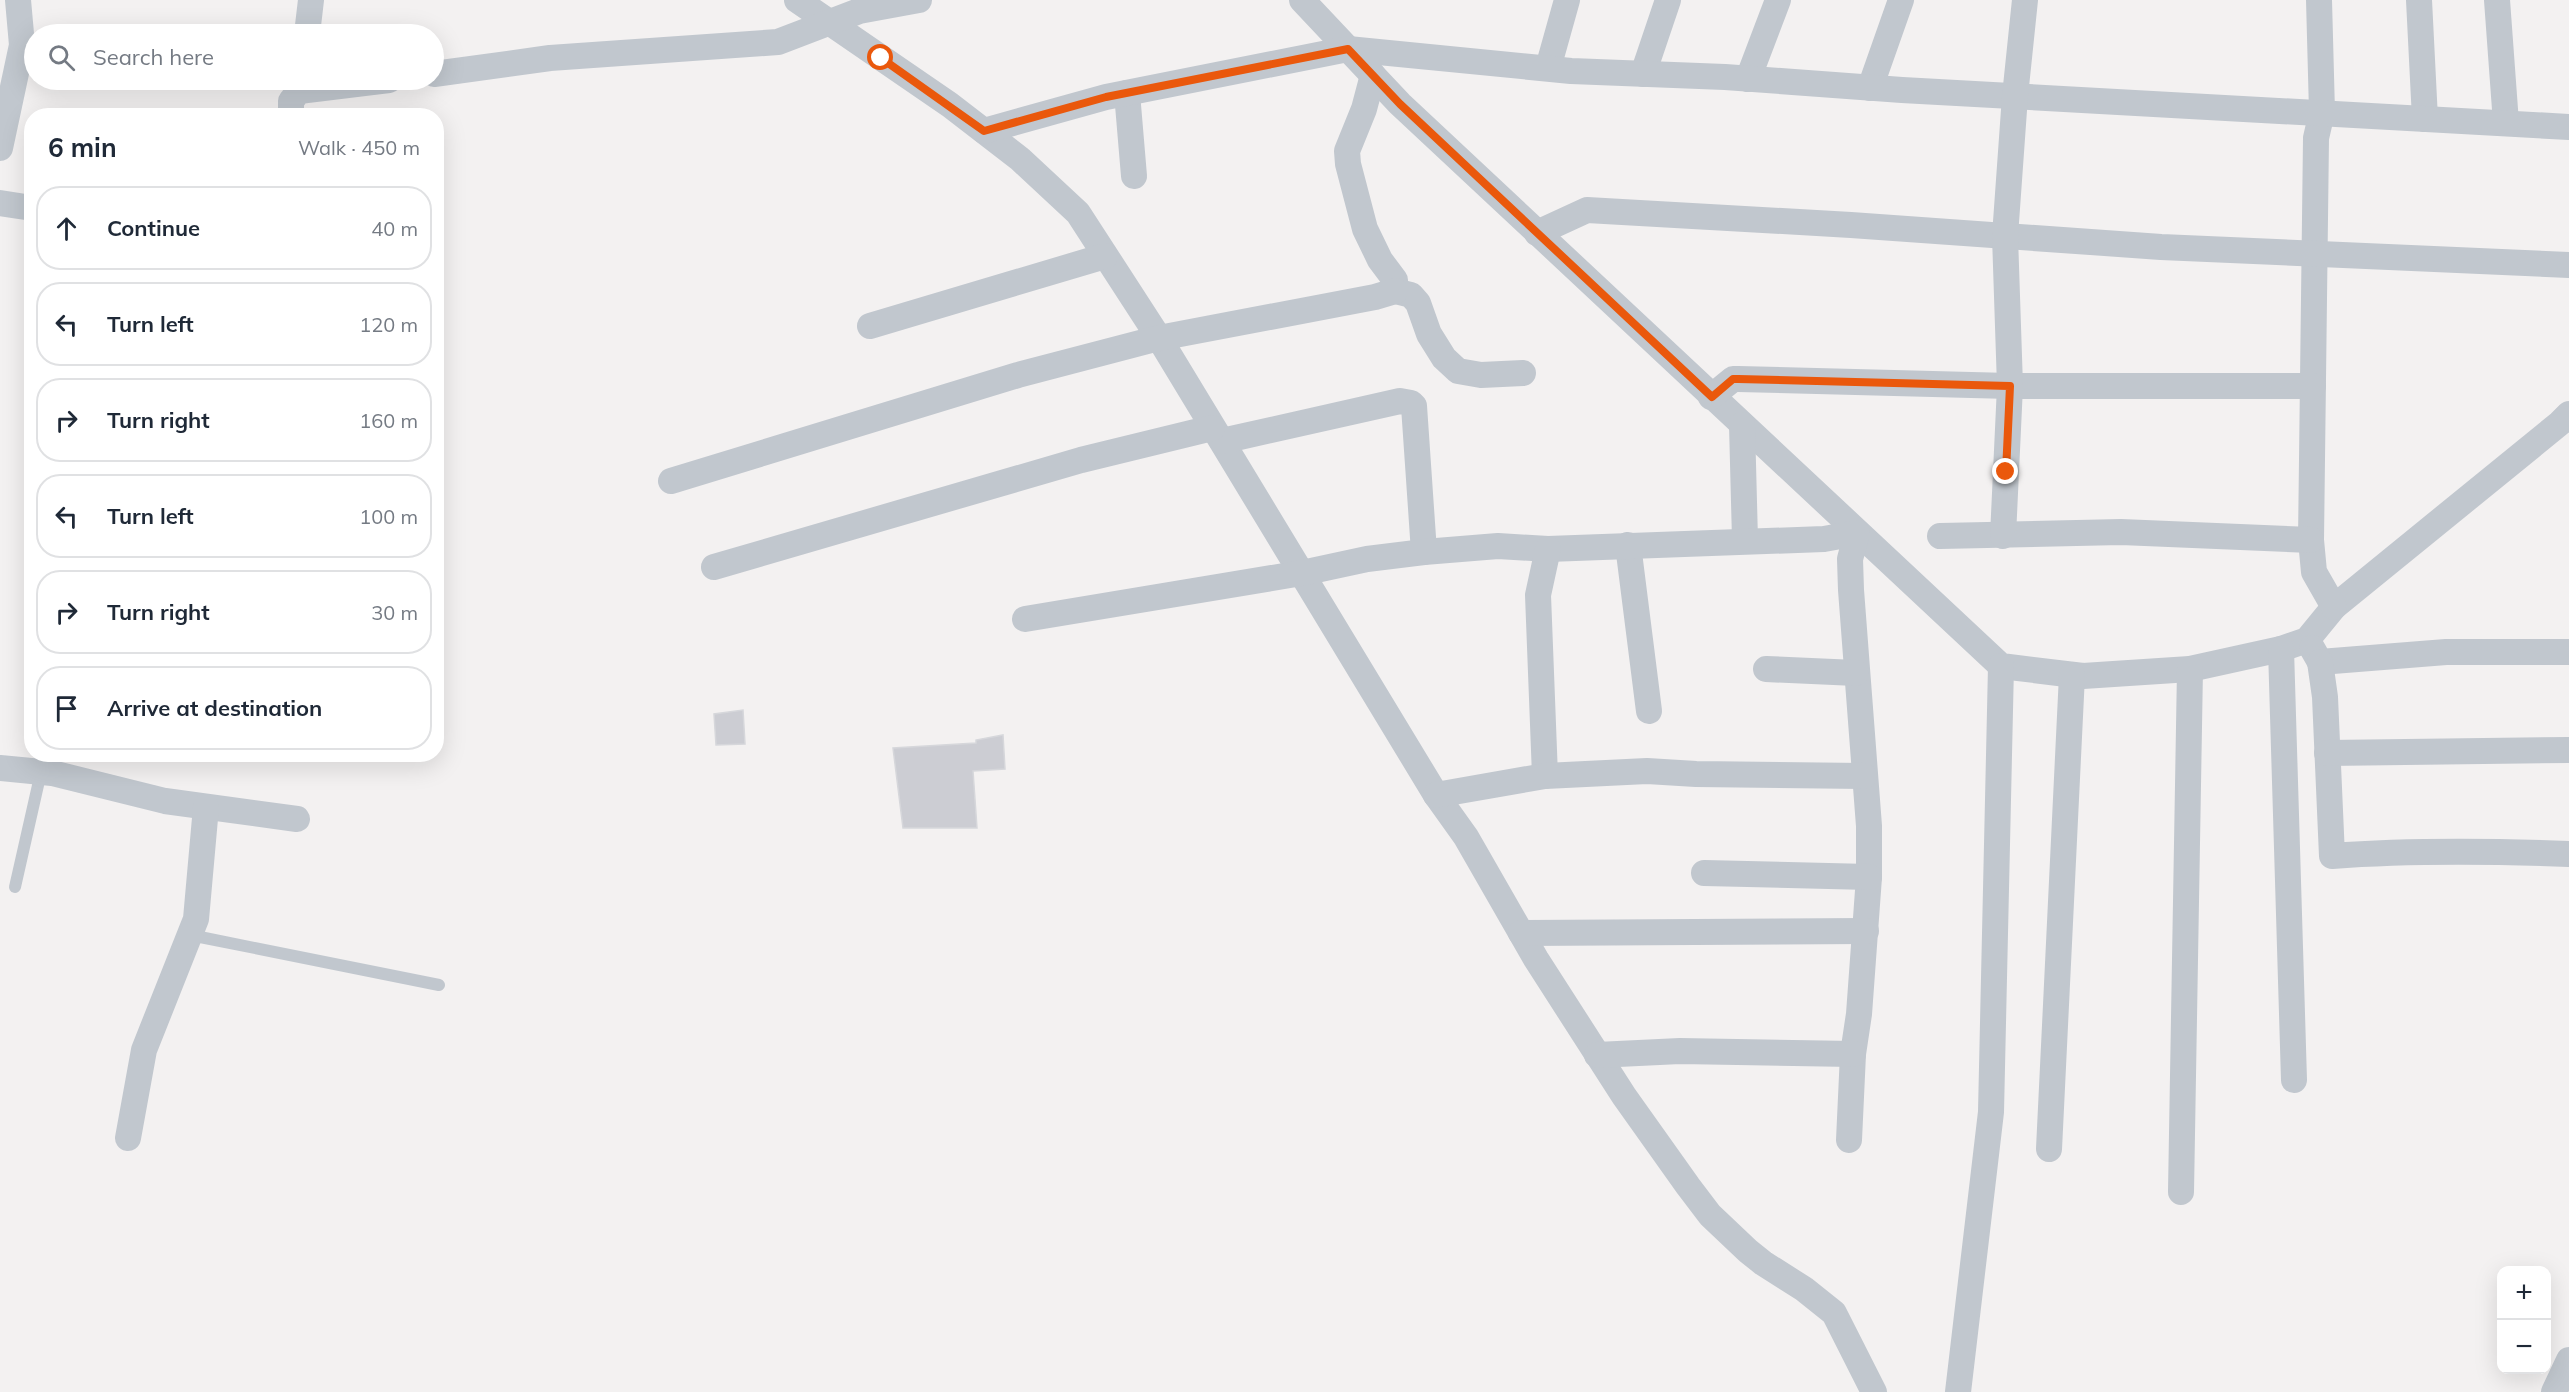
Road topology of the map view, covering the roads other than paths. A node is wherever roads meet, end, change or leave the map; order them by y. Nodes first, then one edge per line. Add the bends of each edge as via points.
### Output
1 (18, 0) edge
2 (311, 0) edge
3 (797, 0) edge
4 (919, 0) edge
5 (1302, 0) edge
6 (1567, 0) edge
7 (1668, 0) edge
8 (1778, 0) edge
9 (1901, 0) edge
10 (2025, 0) edge
11 (2319, 0) edge
12 (2420, 0) edge
13 (2498, 0) edge
14 (829, 23) junction
15 (308, 24) edge
16 (1348, 49) junction
17 (1548, 68) junction
18 (444, 73) edge
19 (1642, 74) junction
20 (1373, 75) junction
21 (1748, 79) junction
22 (1870, 88) junction
23 (297, 90) edge
24 (1126, 93) junction
25 (2014, 96) junction
26 (291, 108) edge
27 (2322, 112) junction
28 (2425, 118) junction
29 (2506, 123) junction
30 (2569, 127) edge
31 (984, 131) junction
32 (0, 148) edge
33 (1134, 176) dead end
34 (0, 203) edge
35 (24, 207) edge
36 (1537, 233) junction
37 (2005, 236) junction
38 (2314, 254) junction
39 (1105, 256) junction
40 (2569, 265) edge
41 (1395, 291) junction
42 (870, 326) dead end
43 (1160, 338) junction
44 (1523, 373) dead end
45 (2010, 386) junction
46 (2313, 386) junction
47 (1712, 397) junction
48 (2569, 414) edge
49 (1742, 425) junction
50 (1217, 435) junction
51 (671, 481) dead end
52 (1857, 533) junction
53 (1940, 536) dead end
54 (2003, 536) junction
55 (1745, 540) junction
56 (2311, 540) junction
57 (1628, 545) junction
58 (1548, 549) junction
59 (1424, 552) junction
60 (714, 567) dead end
61 (1302, 573) junction
62 (2334, 608) junction
63 (1025, 620) dead end
64 (2307, 639) junction
65 (2281, 649) junction
66 (2569, 652) edge
67 (2320, 662) junction
68 (2001, 666) junction
69 (1766, 669) dead end
70 (2190, 669) junction
71 (1856, 673) junction
72 (2072, 675) junction
73 (1649, 711) dead end
74 (2569, 750) edge
75 (2327, 753) junction
76 (0, 768) edge
77 (41, 772) junction
78 (1545, 776) junction
79 (1864, 776) junction
80 (1436, 795) junction
81 (206, 807) junction
82 (297, 819) dead end
83 (2569, 854) edge
84 (1704, 873) dead end
85 (1869, 877) junction
86 (15, 887) dead end
87 (1866, 931) junction
88 (1521, 933) junction
89 (190, 935) junction
90 (439, 985) dead end
91 (1854, 1054) junction
92 (1597, 1055) junction
93 (2294, 1080) dead end
94 (128, 1138) dead end
95 (1849, 1140) dead end
96 (2049, 1149) dead end
97 (2181, 1192) dead end
98 (2569, 1360) edge
99 (1874, 1392) edge
100 (1958, 1392) edge
101 (2554, 1392) edge

1 - 32 street via 22,45
2 - 15 street
3 - 14 street
4 - 14 street via 859,11
5 - 16 street
6 - 17 street
7 - 19 street
8 - 21 street
9 - 22 street
10 - 25 street
11 - 27 street
12 - 28 street
13 - 29 street
14 - 18 street via 778,42 550,58
14 - 31 street
16 - 17 street
16 - 20 street
16 - 24 street
17 - 19 street
19 - 21 street
20 - 36 street
20 - 41 street via 1347,151 1348,164 1365,229 1395,280
21 - 22 street
22 - 25 street
23 - 26 street
24 - 31 street
24 - 33 street
25 - 27 street
25 - 37 street
27 - 28 street
27 - 38 street via 2316,138
28 - 29 street
29 - 30 street
31 - 39 street via 1078,213
34 - 35 street
36 - 37 street via 1587,210
36 - 47 street
37 - 38 street
37 - 45 street
38 - 40 street
38 - 46 street
39 - 42 street
39 - 43 street
41 - 43 street
41 - 44 street via 1411,295 1418,303 1429,334 1444,358 1458,370 1481,375
43 - 50 street
43 - 51 street via 1018,375
45 - 46 street
45 - 47 street via 1733,379
45 - 54 street
46 - 56 street
47 - 49 street
48 - 62 street
49 - 52 street
49 - 55 street
50 - 59 street via 1400,401 1410,403 1414,406
50 - 60 street via 1081,460
50 - 61 street
52 - 55 street via 1824,539
52 - 68 street
52 - 71 street via 1850,559
53 - 54 street
54 - 56 street via 2121,532
55 - 57 street
56 - 62 street via 2314,572
57 - 58 street
57 - 73 street
58 - 59 street via 1498,546
58 - 78 street via 1538,595
59 - 61 street
61 - 63 street
61 - 80 street
62 - 64 street
64 - 65 street
64 - 67 street
65 - 70 street
65 - 93 street
66 - 67 street via 2446,652
67 - 75 street
68 - 72 street
68 - 100 street via 1991,1112
69 - 71 street
70 - 72 street
70 - 97 street
71 - 79 street
72 - 96 street
74 - 75 street
75 - 83 street via 2332,856 2488,851
76 - 77 street
77 - 81 street
77 - 86 lane
78 - 79 street via 1647,771
78 - 80 street
79 - 85 street
80 - 88 street via 1466,837
81 - 82 street
81 - 89 street via 196,919
84 - 85 street
85 - 87 street
87 - 88 street
87 - 91 street
88 - 92 street
89 - 90 lane
89 - 94 street via 144,1050
91 - 92 street via 1680,1051
91 - 95 street
92 - 99 street via 1710,1215 1763,1263 1834,1314
98 - 101 street

